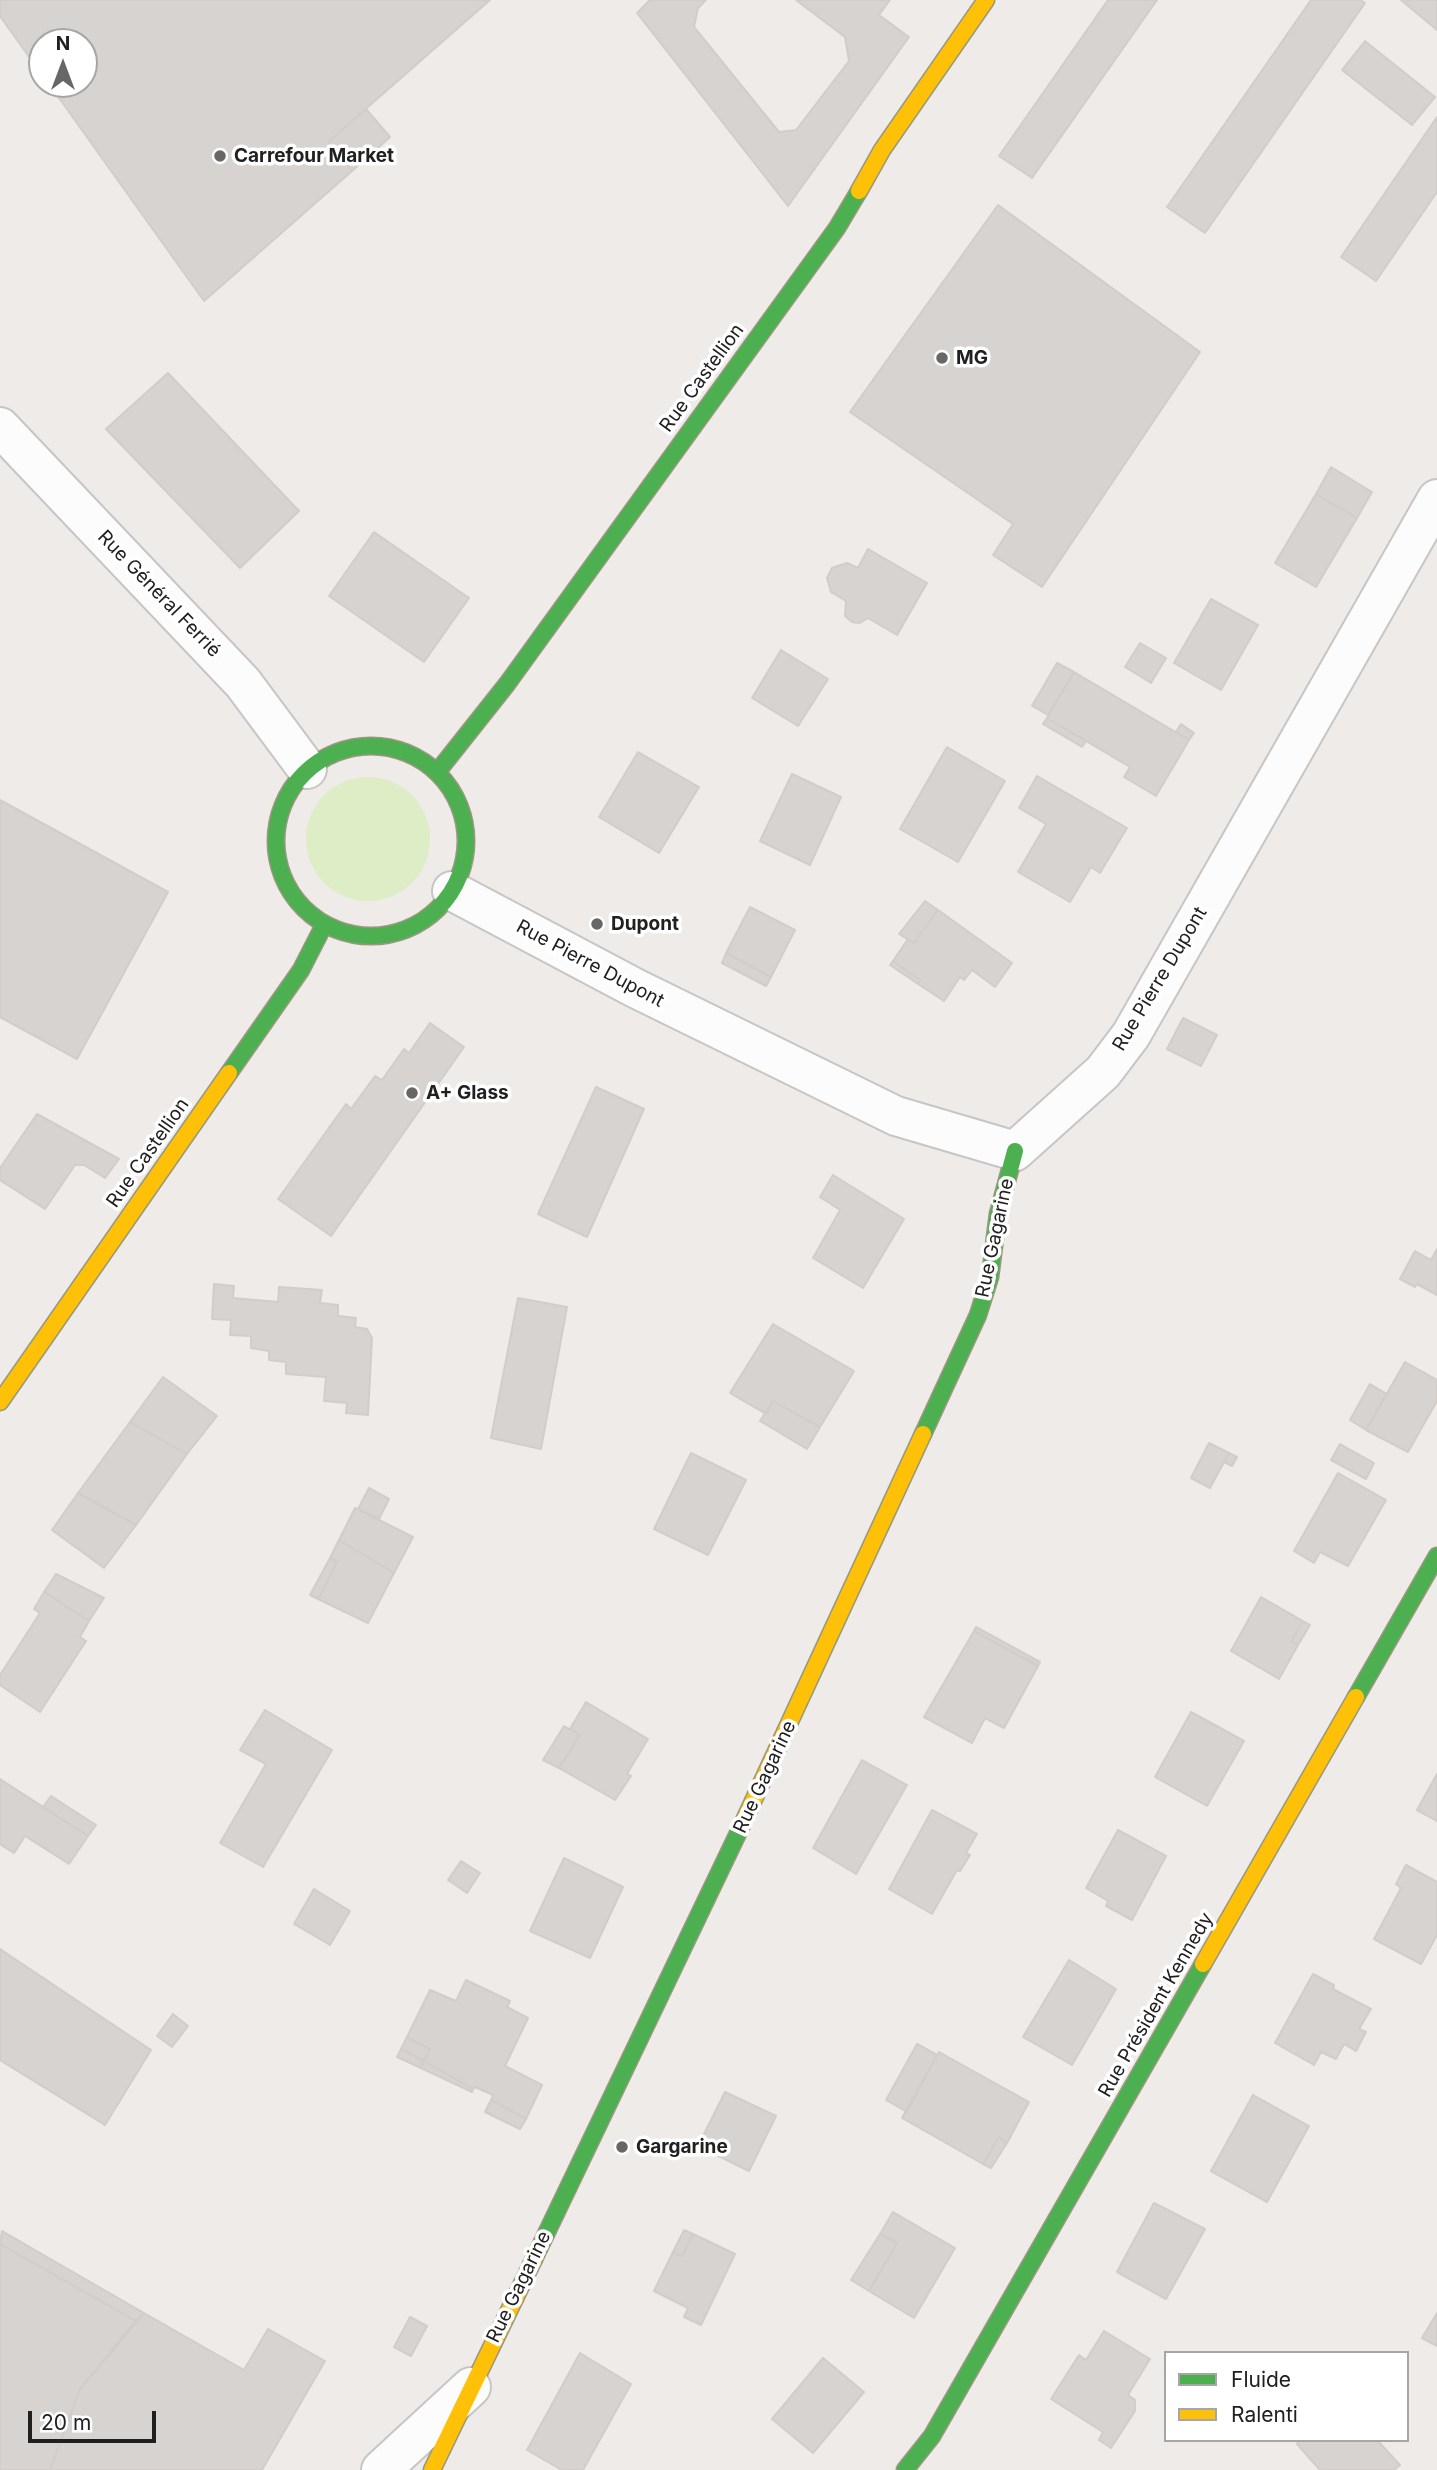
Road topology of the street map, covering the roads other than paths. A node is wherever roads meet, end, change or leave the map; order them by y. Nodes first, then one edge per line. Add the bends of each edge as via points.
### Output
1 (986, 0) edge
2 (0, 427) edge
3 (1437, 499) edge
4 (307, 769) junction
5 (438, 771) junction
6 (452, 891) junction
7 (324, 925) junction
8 (1015, 1151) junction
9 (0, 1402) edge
10 (1437, 1556) edge
11 (471, 2387) junction
12 (381, 2470) edge
13 (432, 2470) edge
14 (905, 2470) edge

1 - 5 street, Rue Castellion via 882,150 836,228 507,684
2 - 4 street, Rue Général Ferrié via 243,683
3 - 8 street, Rue Pierre Dupont via 1131,1035 1103,1072
4 - 5 street via 332,753 360,745 390,747 418,757
4 - 7 street via 285,800 275,847 282,875 296,901
5 - 6 street via 457,797 466,824 467,851
6 - 7 street via 425,921 399,933 371,936
6 - 8 street, Rue Pierre Dupont via 635,988 896,1116
7 - 9 street, Rue Castellion via 301,970
8 - 11 street, Rue Gagarine via 978,1315 692,1934
10 - 14 street, Rue Président Kennedy via 932,2436
11 - 12 street, Rue Gagarine
11 - 13 street, Rue Gagarine

